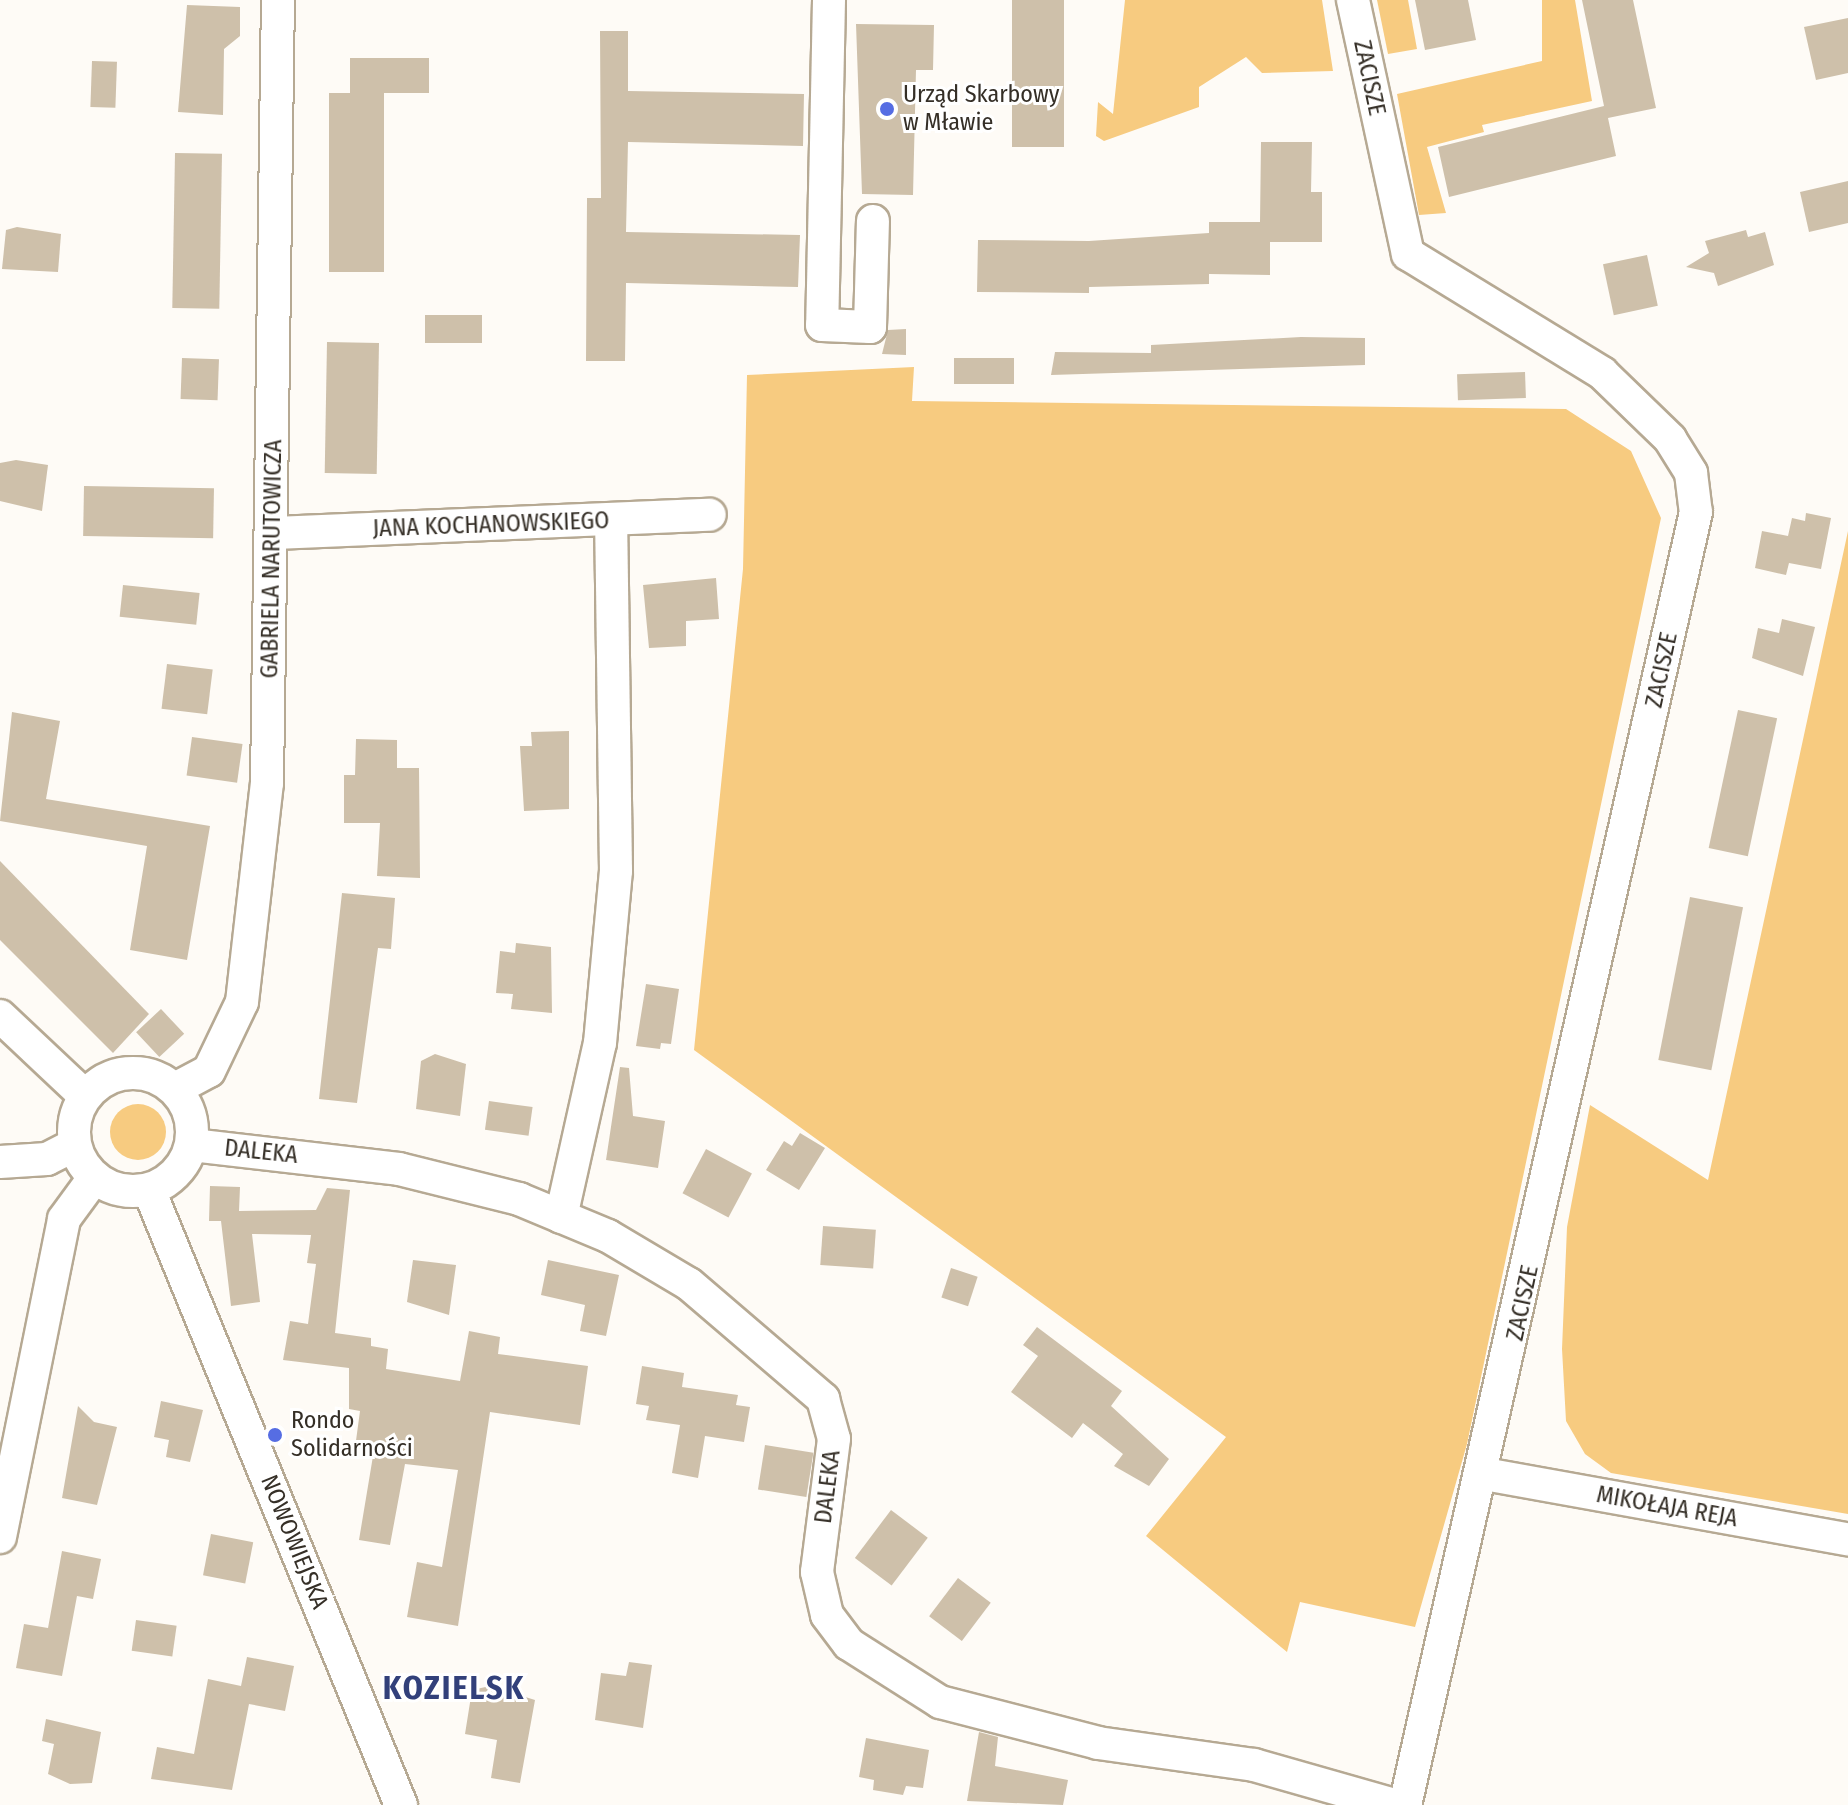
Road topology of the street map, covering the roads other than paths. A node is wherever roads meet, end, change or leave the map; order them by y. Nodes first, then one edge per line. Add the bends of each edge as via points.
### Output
1 (278, 0) edge
2 (829, 0) edge
3 (1353, 0) edge
4 (873, 221) dead end
5 (710, 515) dead end
6 (611, 521) junction
7 (273, 533) junction
8 (0, 1016) edge
9 (175, 1089) junction
10 (85, 1096) junction
11 (74, 1145) junction
12 (192, 1145) junction
13 (0, 1162) edge
14 (94, 1178) junction
15 (149, 1190) junction
16 (561, 1217) junction
17 (1485, 1474) junction
18 (0, 1537) edge
19 (1848, 1539) edge
20 (401, 1805) edge
21 (1394, 1805) edge
22 (1405, 1805) edge

1 - 7 street, GABRIELA NARUTOWICZA
2 - 4 street via 822,325 870,327
3 - 17 street, ZACISZE via 1408,254 1602,373 1670,439 1691,473 1696,512
5 - 6 street, JANA KOCHANOWSKIEGO
6 - 7 street, JANA KOCHANOWSKIEGO
6 - 16 street via 616,871 600,1043 582,1148
7 - 9 street, GABRIELA NARUTOWICZA via 267,783 242,1002 209,1071
8 - 10 street
9 - 10 street via 128,1072
9 - 12 street via 192,1124
10 - 11 street
11 - 13 street via 47,1159
11 - 14 street
12 - 15 street via 171,1179
12 - 16 street, DALEKA via 399,1169
14 - 15 street via 112,1189
14 - 18 street via 64,1219
15 - 20 street, NOWOWIEJSKA
16 - 21 street, DALEKA via 689,1284 823,1399 834,1439 817,1572 827,1615 849,1644 940,1702 1098,1743 1297,1775
17 - 19 street, MIKOŁAJA REJA
17 - 22 street, ZACISZE

